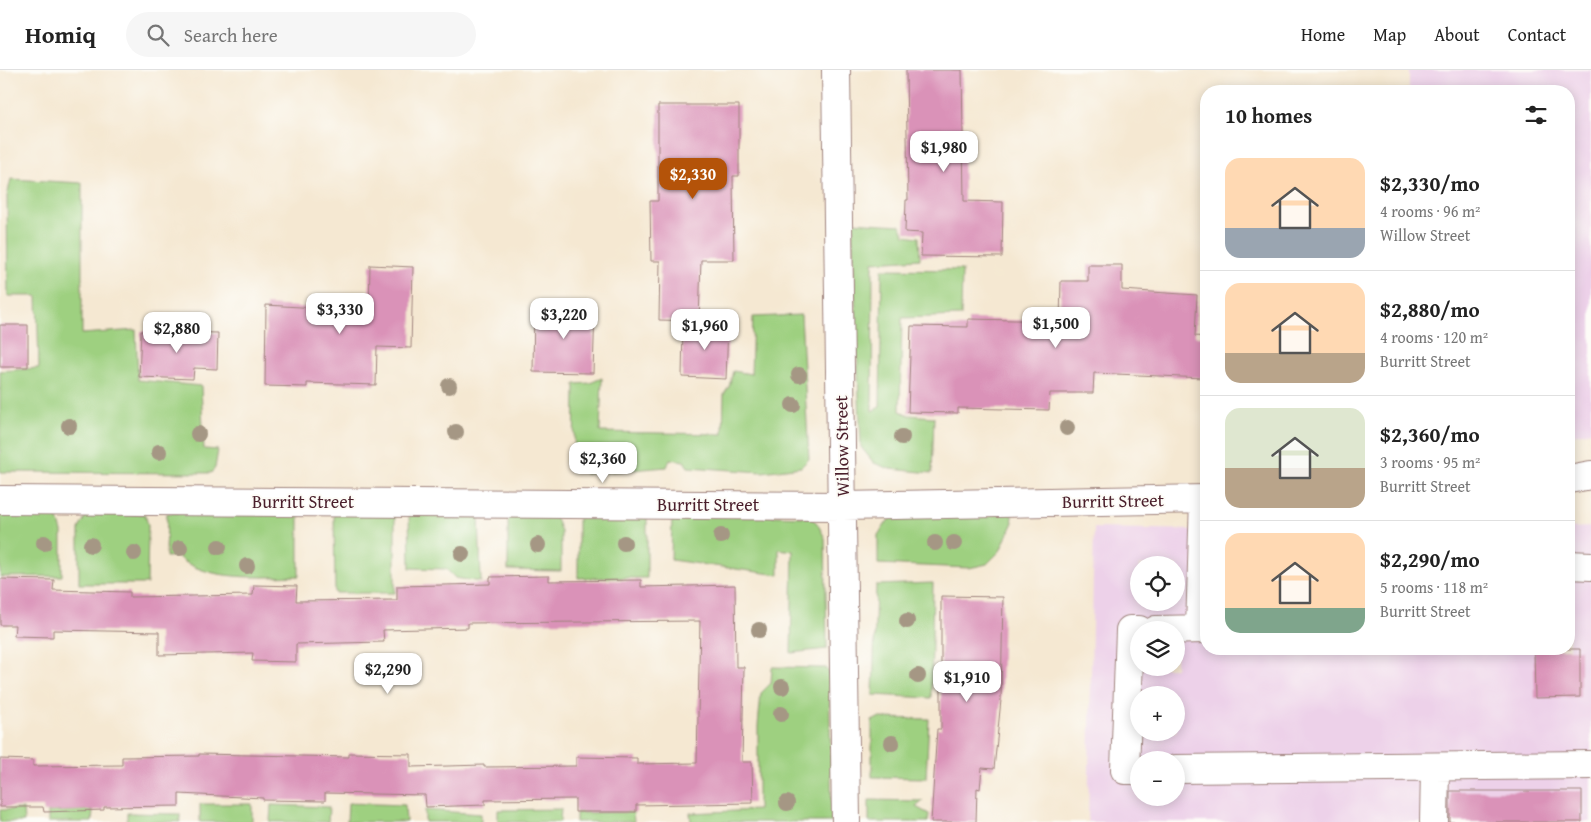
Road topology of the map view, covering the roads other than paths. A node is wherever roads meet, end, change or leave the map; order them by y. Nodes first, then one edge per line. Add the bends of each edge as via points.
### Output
1 (836, 70) edge
2 (1591, 475) edge
3 (1575, 478) edge
4 (1200, 499) edge
5 (0, 500) edge
6 (843, 506) junction
7 (1575, 565) edge
8 (1591, 566) edge
9 (1185, 629) edge
10 (1200, 629) edge
11 (1130, 630) edge
12 (1591, 765) edge
13 (1435, 768) junction
14 (1185, 769) edge
15 (1130, 770) edge
16 (846, 822) edge
17 (1434, 822) edge

1 - 6 street, Willow Street
2 - 3 street
4 - 6 street, Burritt Street
5 - 6 street, Burritt Street
6 - 16 street, Willow Street
7 - 8 street
9 - 10 street
11 - 15 street via 1125,770
12 - 13 street
13 - 14 street
13 - 17 street

